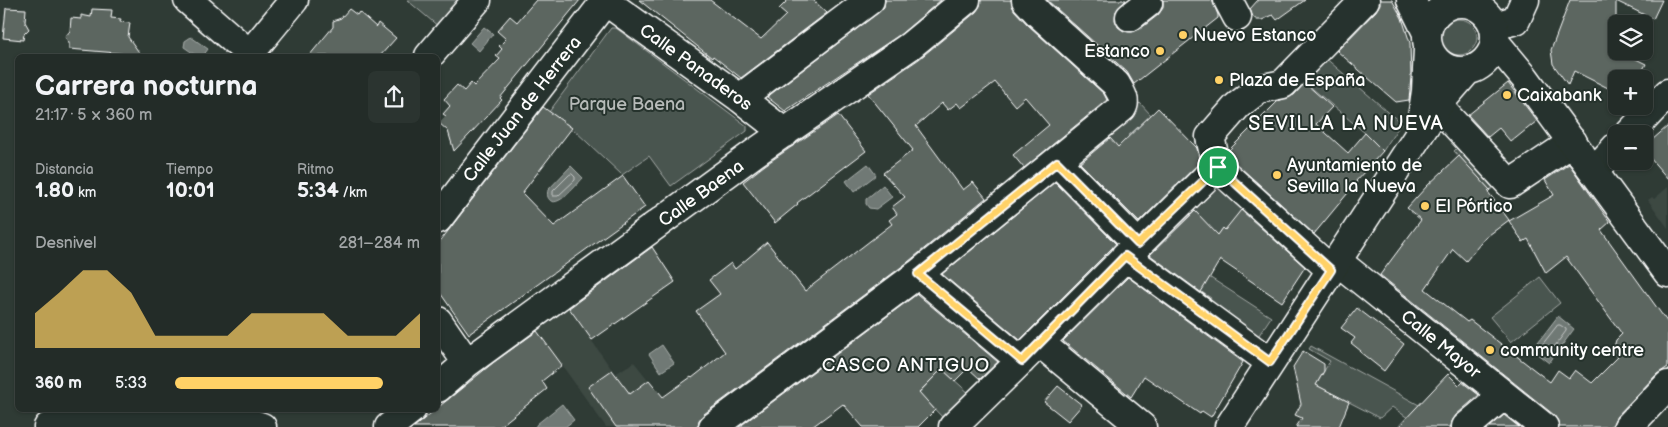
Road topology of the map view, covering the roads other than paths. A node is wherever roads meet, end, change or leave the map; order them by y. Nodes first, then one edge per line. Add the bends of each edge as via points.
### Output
1 (188, 0) edge
2 (294, 0) edge
3 (477, 0) edge
4 (870, 0) edge
5 (966, 0) edge
6 (1026, 0) edge
7 (1365, 0) edge
8 (1411, 0) edge
9 (1525, 0) edge
10 (606, 1) edge
11 (1456, 1) edge
12 (1428, 40) junction
13 (1493, 42) junction
14 (249, 54) edge
15 (251, 54) edge
16 (431, 54) edge
17 (1467, 71) junction
18 (1668, 93) edge
19 (740, 98) junction
20 (1438, 106) junction
21 (1638, 125) edge
22 (785, 133) junction
23 (1420, 134) junction
24 (1573, 142) junction
25 (1608, 156) edge
26 (1057, 162) junction
27 (1217, 164) junction
28 (1594, 171) junction
29 (440, 215) edge
30 (1131, 250) junction
31 (1334, 266) junction
32 (1668, 273) edge
33 (918, 274) junction
34 (440, 324) edge
35 (1031, 352) junction
36 (1270, 362) junction
37 (467, 364) junction
38 (1668, 385) edge
39 (440, 386) edge
40 (1504, 395) junction
41 (408, 412) edge
42 (101, 418) edge
43 (253, 419) edge
44 (48, 427) edge
45 (389, 427) edge
46 (713, 427) edge
47 (953, 427) edge
48 (1142, 427) edge
49 (1228, 427) edge
50 (1466, 427) edge
51 (1544, 427) edge
52 (1628, 427) edge

1 - 14 street
2 - 15 street
3 - 16 street
4 - 19 street
5 - 22 street, Calle Baena via 910,46
6 - 26 street via 1116,84 1123,98 1122,108
7 - 27 street via 1283,84 1259,89 1237,106 1210,137
8 - 12 street
9 - 13 street via 1516,20
10 - 19 street, Calle Panaderos
10 - 29 street, Calle Juan de Herrera
11 - 12 street via 1437,12 1430,22
11 - 13 street via 1480,8 1488,16
12 - 17 street via 1433,57 1439,64 1457,72
12 - 23 street
13 - 17 street via 1476,68
13 - 24 street via 1517,67
17 - 20 street
18 - 21 street
19 - 22 street, Calle Panaderos
20 - 23 street
20 - 24 street via 1510,184
22 - 37 street, Calle Baena
23 - 31 street
24 - 28 street
25 - 28 street
26 - 30 street
26 - 33 street
27 - 30 street
27 - 31 street, Calle Mayor
28 - 32 street
30 - 35 street
30 - 36 street
31 - 36 street
31 - 40 street, Calle Mayor
33 - 35 street
33 - 46 street
34 - 37 street
35 - 47 street
35 - 48 street
36 - 49 street
37 - 39 street, Calle Baena
38 - 52 street
40 - 50 street
40 - 51 street, Calle Mayor
41 - 45 street
42 - 43 street
42 - 44 street

